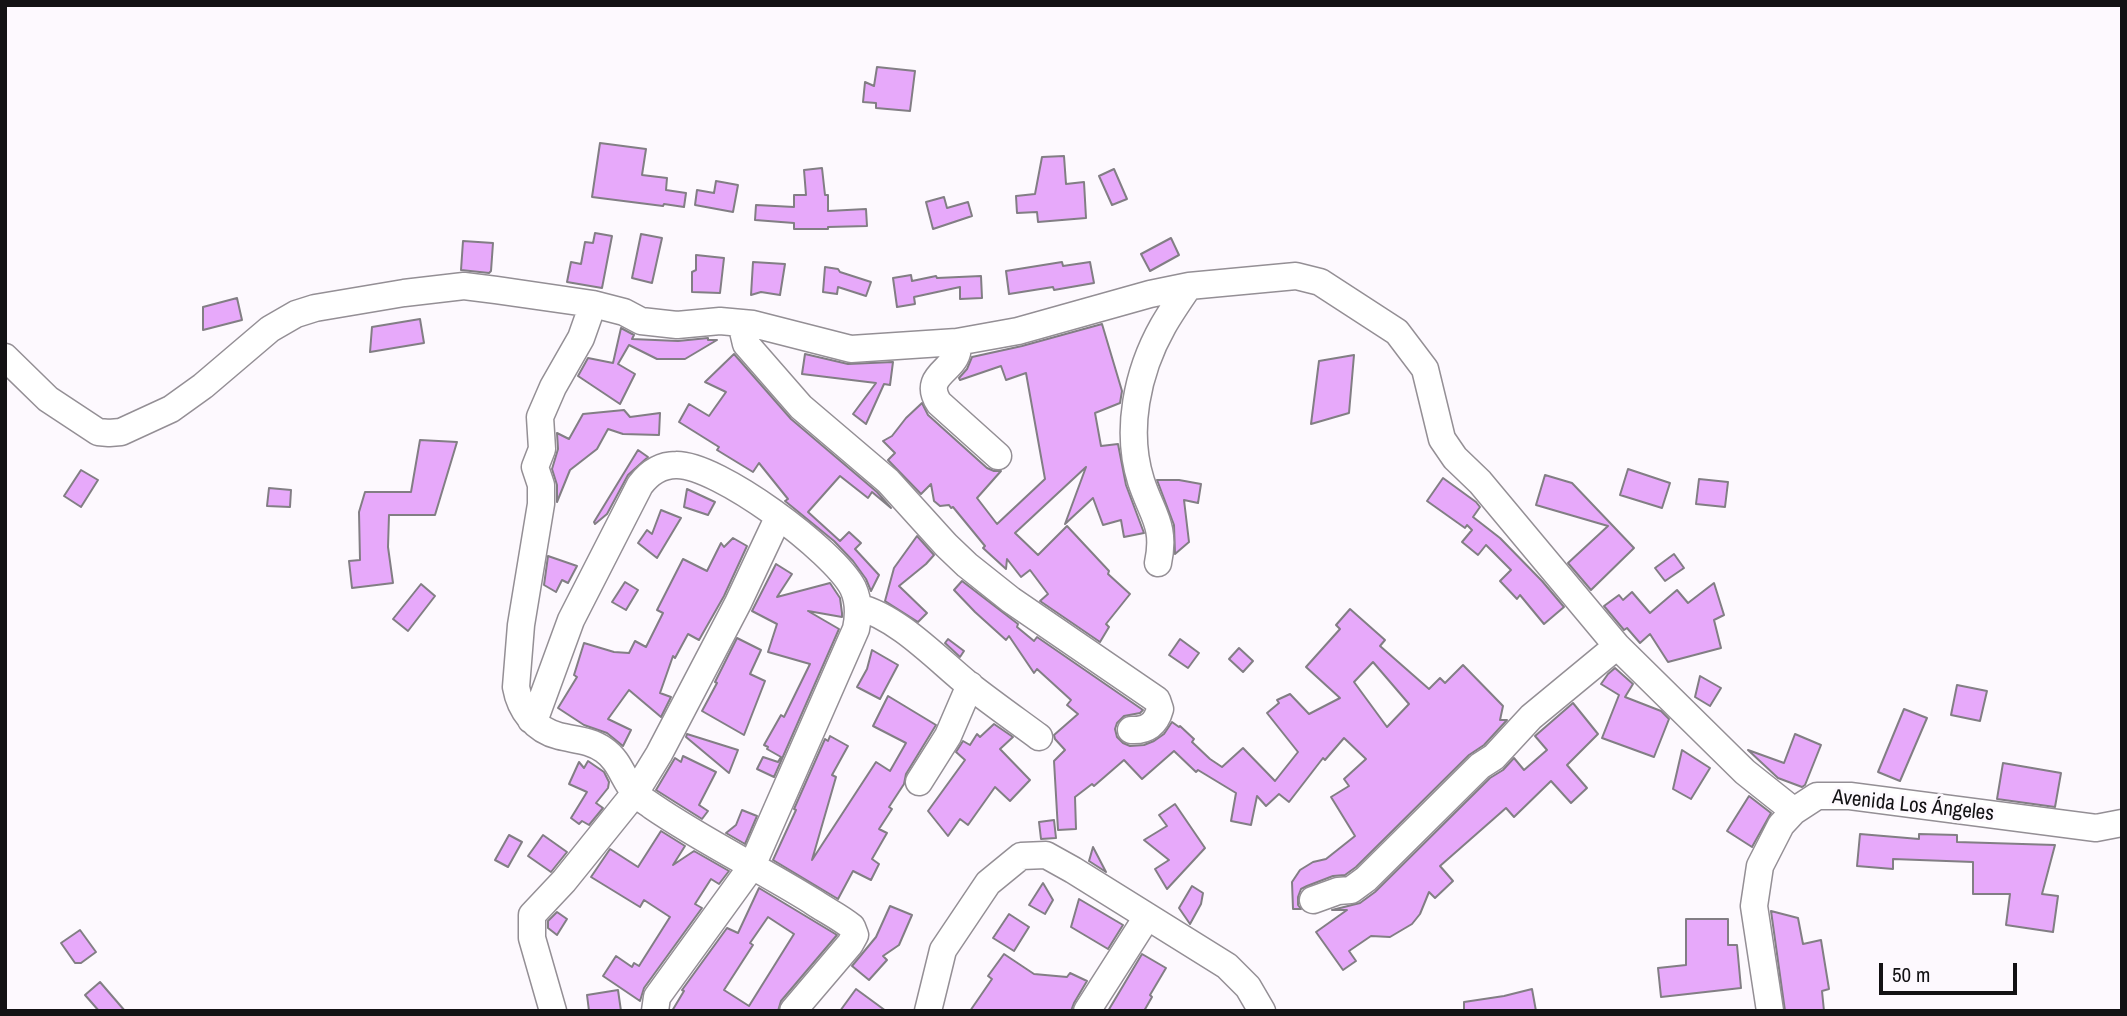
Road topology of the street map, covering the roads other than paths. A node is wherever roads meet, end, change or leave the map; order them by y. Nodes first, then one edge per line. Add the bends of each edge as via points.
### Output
1 (1189, 286) junction
2 (593, 304) junction
3 (741, 323) junction
4 (957, 342) junction
5 (5, 357) edge
6 (998, 456) dead end
7 (778, 517) junction
8 (1158, 563) dead end
9 (858, 607) junction
10 (1618, 646) junction
11 (970, 685) junction
12 (531, 720) junction
13 (1131, 730) dead end
14 (1039, 737) dead end
15 (919, 782) dead end
16 (635, 793) junction
17 (1794, 811) junction
18 (2122, 823) edge
19 (752, 866) junction
20 (1312, 900) dead end
21 (1147, 917) junction
22 (553, 1011) edge
23 (655, 1011) edge
24 (793, 1011) edge
25 (928, 1011) edge
26 (1087, 1011) edge
27 (1262, 1011) edge
28 (1770, 1011) edge

1 - 4 street via 1018,331
1 - 8 street via 1155,341 1135,410 1137,466 1161,539
1 - 10 street via 1296,276 1320,282 1397,332 1425,369 1442,439 1455,458
2 - 3 street via 641,321
2 - 5 street via 464,286 315,308 270,329 171,409 121,432 98,432 48,399
2 - 12 street via 581,338 540,417 542,449 536,467 541,504 516,687
3 - 4 street via 851,349
3 - 13 street via 746,344 800,407 888,481 967,565 1157,700 1160,709 1152,724
4 - 6 street via 958,353 937,377 934,394
7 - 9 street via 846,578
7 - 12 street via 728,482 685,466 661,468 646,478 571,620
7 - 16 street via 738,603
9 - 11 street via 892,622
9 - 19 street via 852,640
10 - 17 street via 1745,772
10 - 20 street via 1531,717 1366,879 1351,890
11 - 14 street
11 - 15 street via 948,736
12 - 16 street via 551,734 583,740 606,751
16 - 19 street
16 - 22 street via 532,915 532,939
17 - 18 street, Avenida Los Ángeles via 1817,796 1850,796 2096,828
17 - 28 street, Avenida Los Ángeles via 1781,825 1760,866 1754,906
19 - 23 street via 657,997
19 - 24 street via 855,930 850,944
21 - 25 street via 1046,855 1021,856 988,883 943,950
21 - 26 street
21 - 27 street via 1227,966 1248,987

